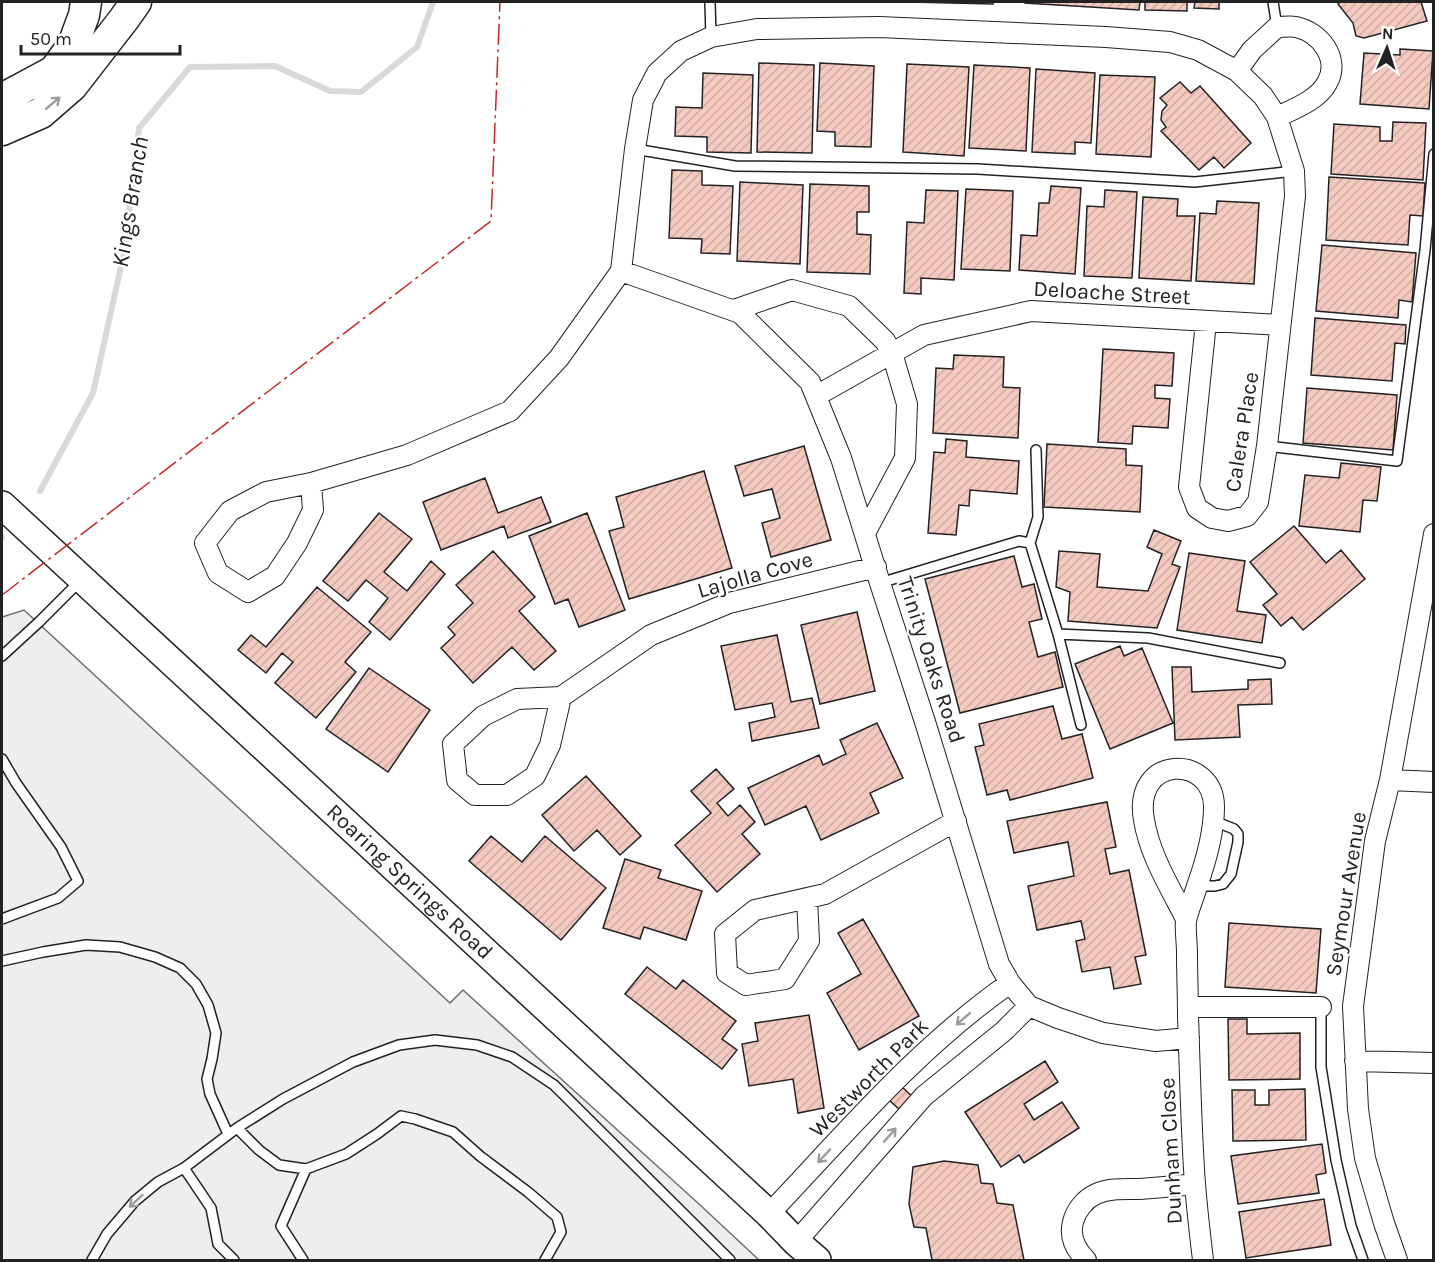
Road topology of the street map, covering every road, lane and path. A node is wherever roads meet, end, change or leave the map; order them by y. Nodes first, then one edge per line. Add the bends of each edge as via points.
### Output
1 (86, 2) edge
2 (136, 2) edge
3 (710, 2) edge
4 (1273, 2) edge
5 (1277, 27) junction
6 (711, 37) junction
7 (1237, 71) junction
8 (2, 99) edge
9 (1277, 117) junction
10 (2, 130) edge
11 (634, 149) junction
12 (1434, 154) edge
13 (1294, 171) junction
14 (621, 271) junction
15 (734, 310) junction
16 (1206, 322) junction
17 (1280, 325) junction
18 (892, 353) junction
19 (816, 396) junction
20 (1267, 446) junction
21 (1036, 450) dead end
22 (311, 483) junction
23 (2, 505) edge
24 (865, 533) junction
25 (1434, 534) edge
26 (1030, 543) junction
27 (878, 575) junction
28 (82, 579) junction
29 (1058, 634) junction
30 (2, 656) edge
31 (1280, 663) dead end
32 (561, 697) junction
33 (1082, 725) dead end
34 (2, 759) edge
35 (1390, 780) junction
36 (1434, 782) edge
37 (956, 821) junction
38 (1214, 821) junction
39 (1197, 886) junction
40 (807, 898) junction
41 (2, 919) edge
42 (1186, 919) junction
43 (2, 961) edge
44 (1010, 983) junction
45 (1029, 1006) junction
46 (1321, 1006) joint
47 (1188, 1007) junction
48 (1189, 1038) junction
49 (1356, 1061) junction
50 (1434, 1063) edge
51 (237, 1128) junction
52 (228, 1134) junction
53 (184, 1168) junction
54 (306, 1169) junction
55 (1195, 1184) junction
56 (769, 1214) junction
57 (796, 1242) junction
58 (725, 1259) edge
59 (92, 1260) edge
60 (234, 1260) edge
61 (303, 1260) edge
62 (545, 1260) edge
63 (817, 1260) edge
64 (1086, 1260) edge
65 (1203, 1260) edge
66 (1363, 1260) edge
67 (1397, 1260) edge

1 - 8 main road via 73,45 54,71
10 -> 2 main road via 41,113 72,86
3 - 6 lane
4 - 5 lane
5 - 7 street via 1252,50
5 - 9 street via 1296,27 1311,33 1324,43 1331,58 1327,84 1315,96
6 - 7 street via 757,29 879,27 1107,37 1170,42 1198,50
6 - 11 street via 681,51 657,73 643,100
7 - 9 street via 1263,96
9 - 13 street, Calera Place
11 - 13 lane via 735,166 978,169 1195,182
11 - 14 street
12 - 20 lane via 1397,461
13 - 17 street, Calera Place via 1294,214
14 - 15 street, Trinity Oaks Road
14 - 22 street via 559,358 510,411 407,455
15 - 18 street via 792,290 849,306
15 - 19 street, Trinity Oaks Road via 810,382
16 - 17 street, Deloache Street
16 - 18 street, Deloache Street via 1031,311 924,335
16 - 20 street, Calera Place via 1189,487 1197,508 1212,518 1228,521 1247,516 1258,502
17 - 20 street, Calera Place
18 - 19 street, Deloache Street
18 - 24 street via 908,404 905,458
19 - 24 street, Trinity Oaks Road
21 - 26 lane via 1038,517
22 - 22 street via 266,492 230,511 205,543 218,573 248,592 275,576 313,510
23 - 28 street, Roaring Springs Road
24 - 27 street, Trinity Oaks Road
25 - 35 street, Seymour Avenue
26 - 27 lane via 1019,541
26 - 29 lane
27 - 32 street, Lajolla Cove via 729,603 651,635
27 - 37 street, Trinity Oaks Road
28 - 30 lane
28 - 56 street, Roaring Springs Road
29 - 31 lane via 1148,638
29 - 33 lane
32 - 32 street via 517,699 483,716 453,744 457,780 476,795 507,795 535,776 550,745
34 - 41 lane via 61,847 78,881 58,898
35 - 36 street
35 - 49 street, Seymour Avenue via 1375,841 1353,1006
37 - 40 street via 825,894
37 - 44 street, Trinity Oaks Road via 999,964
38 - 39 street
38 - 39 lane via 1238,834 1231,874 1222,884
38 - 42 street via 1213,794 1196,773 1186,769 1164,771 1146,786 1142,800 1147,837
39 - 42 street
40 - 40 street via 755,910 725,934 727,973 746,985 785,979 809,941
42 - 47 street, Dunham Close
43 - 52 lane via 87,945 120,948 180,968 196,984 208,1005 216,1033 207,1079
44 - 45 street, Trinity Oaks Road
44 -> 56 street, Westworth Park via 907,1069
45 - 48 street, Trinity Oaks Road via 1103,1033 1156,1041
57 -> 45 street via 924,1096
46 - 47 street
46 - 66 lane via 1321,1067 1334,1149 1351,1226
47 - 48 street, Dunham Close
48 - 55 street, Dunham Close
49 - 50 street
49 - 67 street, Seymour Avenue via 1365,1158
51 - 52 lane
51 - 54 lane via 279,1165
51 - 58 lane via 353,1062 399,1045 435,1040 477,1045 512,1057 554,1085
52 - 53 lane
53 -> 59 lane via 135,1201 107,1234
53 - 60 lane via 211,1208 218,1244
54 - 61 lane via 281,1226
54 - 62 lane via 346,1154 401,1116 453,1132 557,1217 561,1233
55 - 64 street via 1094,1194 1083,1203 1072,1225 1072,1239
55 - 65 street, Dunham Close
56 - 57 street, Roaring Springs Road
57 - 63 street, Roaring Springs Road

